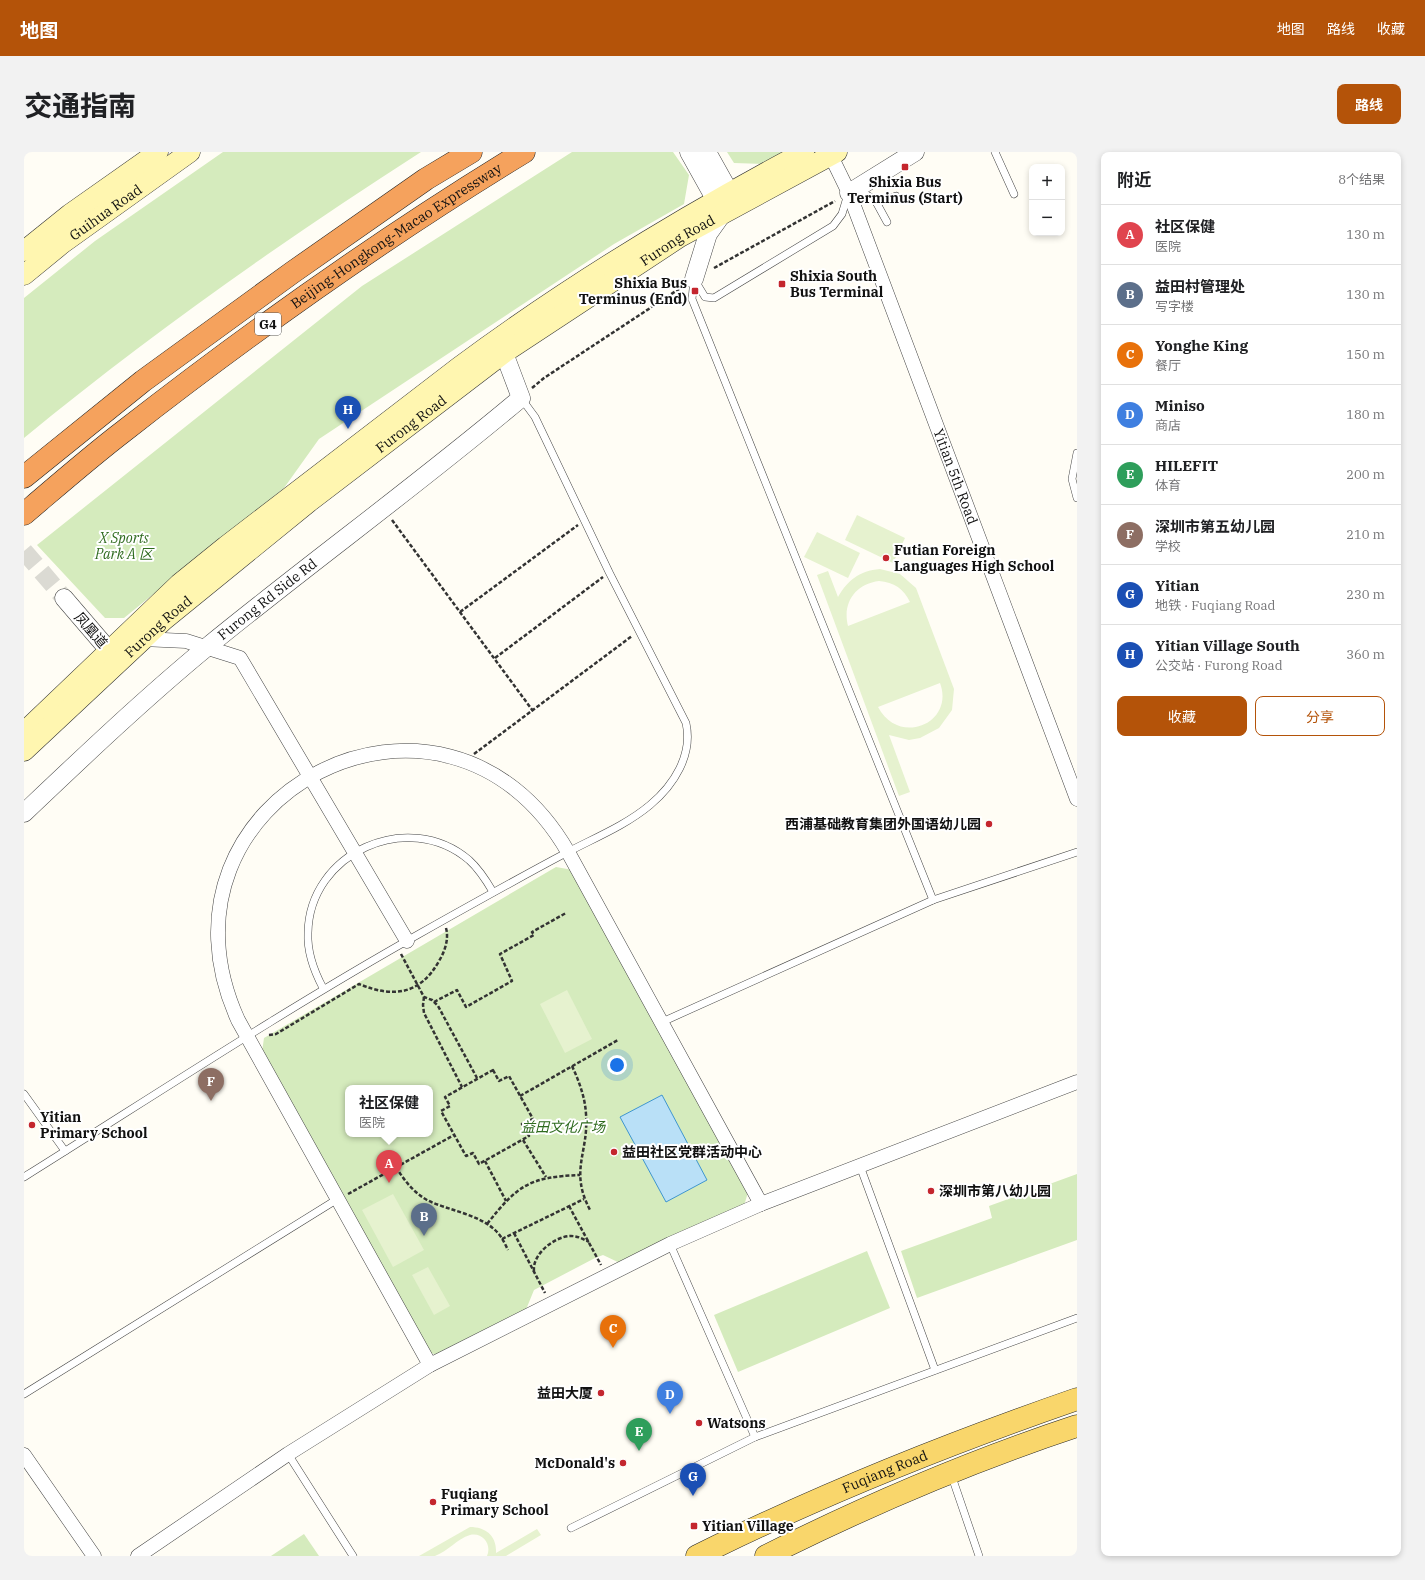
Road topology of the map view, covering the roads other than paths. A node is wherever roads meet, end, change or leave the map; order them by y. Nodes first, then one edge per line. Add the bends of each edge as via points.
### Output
1 (158, 152) edge
2 (190, 152) edge
3 (470, 152) edge
4 (524, 152) edge
5 (689, 152) edge
6 (707, 152) edge
7 (804, 152) edge
8 (915, 152) edge
9 (995, 152) edge
10 (834, 154) edge
11 (853, 191) junction
12 (1014, 194) dead end
13 (896, 196) dead end
14 (726, 203) junction
15 (877, 204) junction
16 (887, 222) dead end
17 (24, 250) edge
18 (24, 275) edge
19 (694, 279) junction
20 (504, 353) junction
21 (521, 398) junction
22 (1077, 453) edge
23 (24, 477) edge
24 (1077, 498) edge
25 (24, 514) edge
26 (64, 598) tunnel mouth
27 (142, 639) junction
28 (207, 647) junction
29 (113, 656) junction
30 (24, 732) edge
31 (24, 751) edge
32 (1071, 764) edge
33 (310, 776) junction
34 (1077, 799) edge
35 (24, 813) edge
36 (354, 852) junction
37 (568, 852) junction
38 (1077, 852) edge
39 (493, 892) junction
40 (933, 900) junction
41 (402, 943) junction
42 (323, 988) junction
43 (662, 1022) junction
44 (247, 1036) junction
45 (1077, 1082) edge
46 (24, 1094) edge
47 (65, 1151) junction
48 (860, 1166) junction
49 (24, 1177) edge
50 (337, 1200) junction
51 (761, 1204) junction
52 (670, 1244) junction
53 (1077, 1318) edge
54 (430, 1366) junction
55 (935, 1370) junction
56 (24, 1394) edge
57 (1077, 1399) edge
58 (1077, 1426) edge
59 (755, 1437) junction
60 (288, 1454) junction
61 (24, 1455) edge
62 (951, 1474) junction
63 (571, 1528) dead end
64 (94, 1556) edge
65 (138, 1556) edge
66 (353, 1556) edge
67 (698, 1556) edge
68 (766, 1556) edge
69 (980, 1556) edge

1 - 17 main road, Guihua Road
2 - 18 main road, Guihua Road via 63,243
3 - 23 highway, Beijing-Hongkong-Macao Expressway / G4 via 420,183 142,381
4 - 25 highway, Beijing-Hongkong-Macao Expressway / G4 via 389,238 267,324 124,431
5 - 14 street
6 - 14 street
7 - 14 main road, Furong Road
8 - 11 street
9 - 12 lane
10 - 11 street, Yitian 5th Road
10 - 14 main road, Furong Road
11 - 15 lane via 875,200
11 - 19 lane via 842,214 832,226 714,298 705,297
11 - 32 street, Yitian 5th Road
13 - 15 lane
14 - 19 street via 708,234
14 - 20 main road, Furong Road via 680,237
14 - 29 main road, Furong Road via 663,231 495,340 179,584
15 - 16 lane
19 - 40 lane via 692,299
20 - 21 street
20 - 27 main road, Furong Road via 303,506
21 - 28 street, Furong Rd Side Rd via 456,453
21 - 37 lane via 536,417 609,572 686,723 689,734 679,771 670,785 650,805
22 - 24 lane via 1072,479
26 - 29 street, 凤凰道
27 - 28 street via 186,641
27 - 29 main road, Furong Road
28 - 33 street via 240,658
28 - 35 street, Furong Rd Side Rd via 87,753
29 - 30 main road, Furong Road
29 - 31 main road, Furong Road
32 - 34 street, Yitian 5th Road
33 - 36 street
33 - 37 street via 352,758 374,753 420,751 465,761 501,778 533,803 550,823
33 - 44 street via 280,798 254,826 235,858 223,893 218,930 220,967 230,1003
36 - 39 lane via 373,843 393,838 413,837 433,841 469,860 483,875
36 - 41 street
36 - 42 lane via 326,878 316,895 310,914 309,952 314,971
37 - 39 lane
37 - 43 street
38 - 40 lane
39 - 41 lane
40 - 43 lane
41 - 42 lane
42 - 44 lane
43 - 51 street
44 - 47 lane
44 - 50 street
45 - 48 street
46 - 47 lane
47 - 49 lane
48 - 51 street
48 - 55 lane
50 - 54 street
50 - 56 lane
51 - 52 street
52 - 54 street
52 - 59 lane
53 - 55 lane
54 - 60 street
55 - 59 lane
57 - 67 main road, Fuqiang Road via 831,1493
58 - 62 main road, Fuqiang Road
59 - 63 lane
60 - 65 street
60 - 66 lane
61 - 64 street
62 - 68 main road, Fuqiang Road via 844,1519
62 - 69 lane

